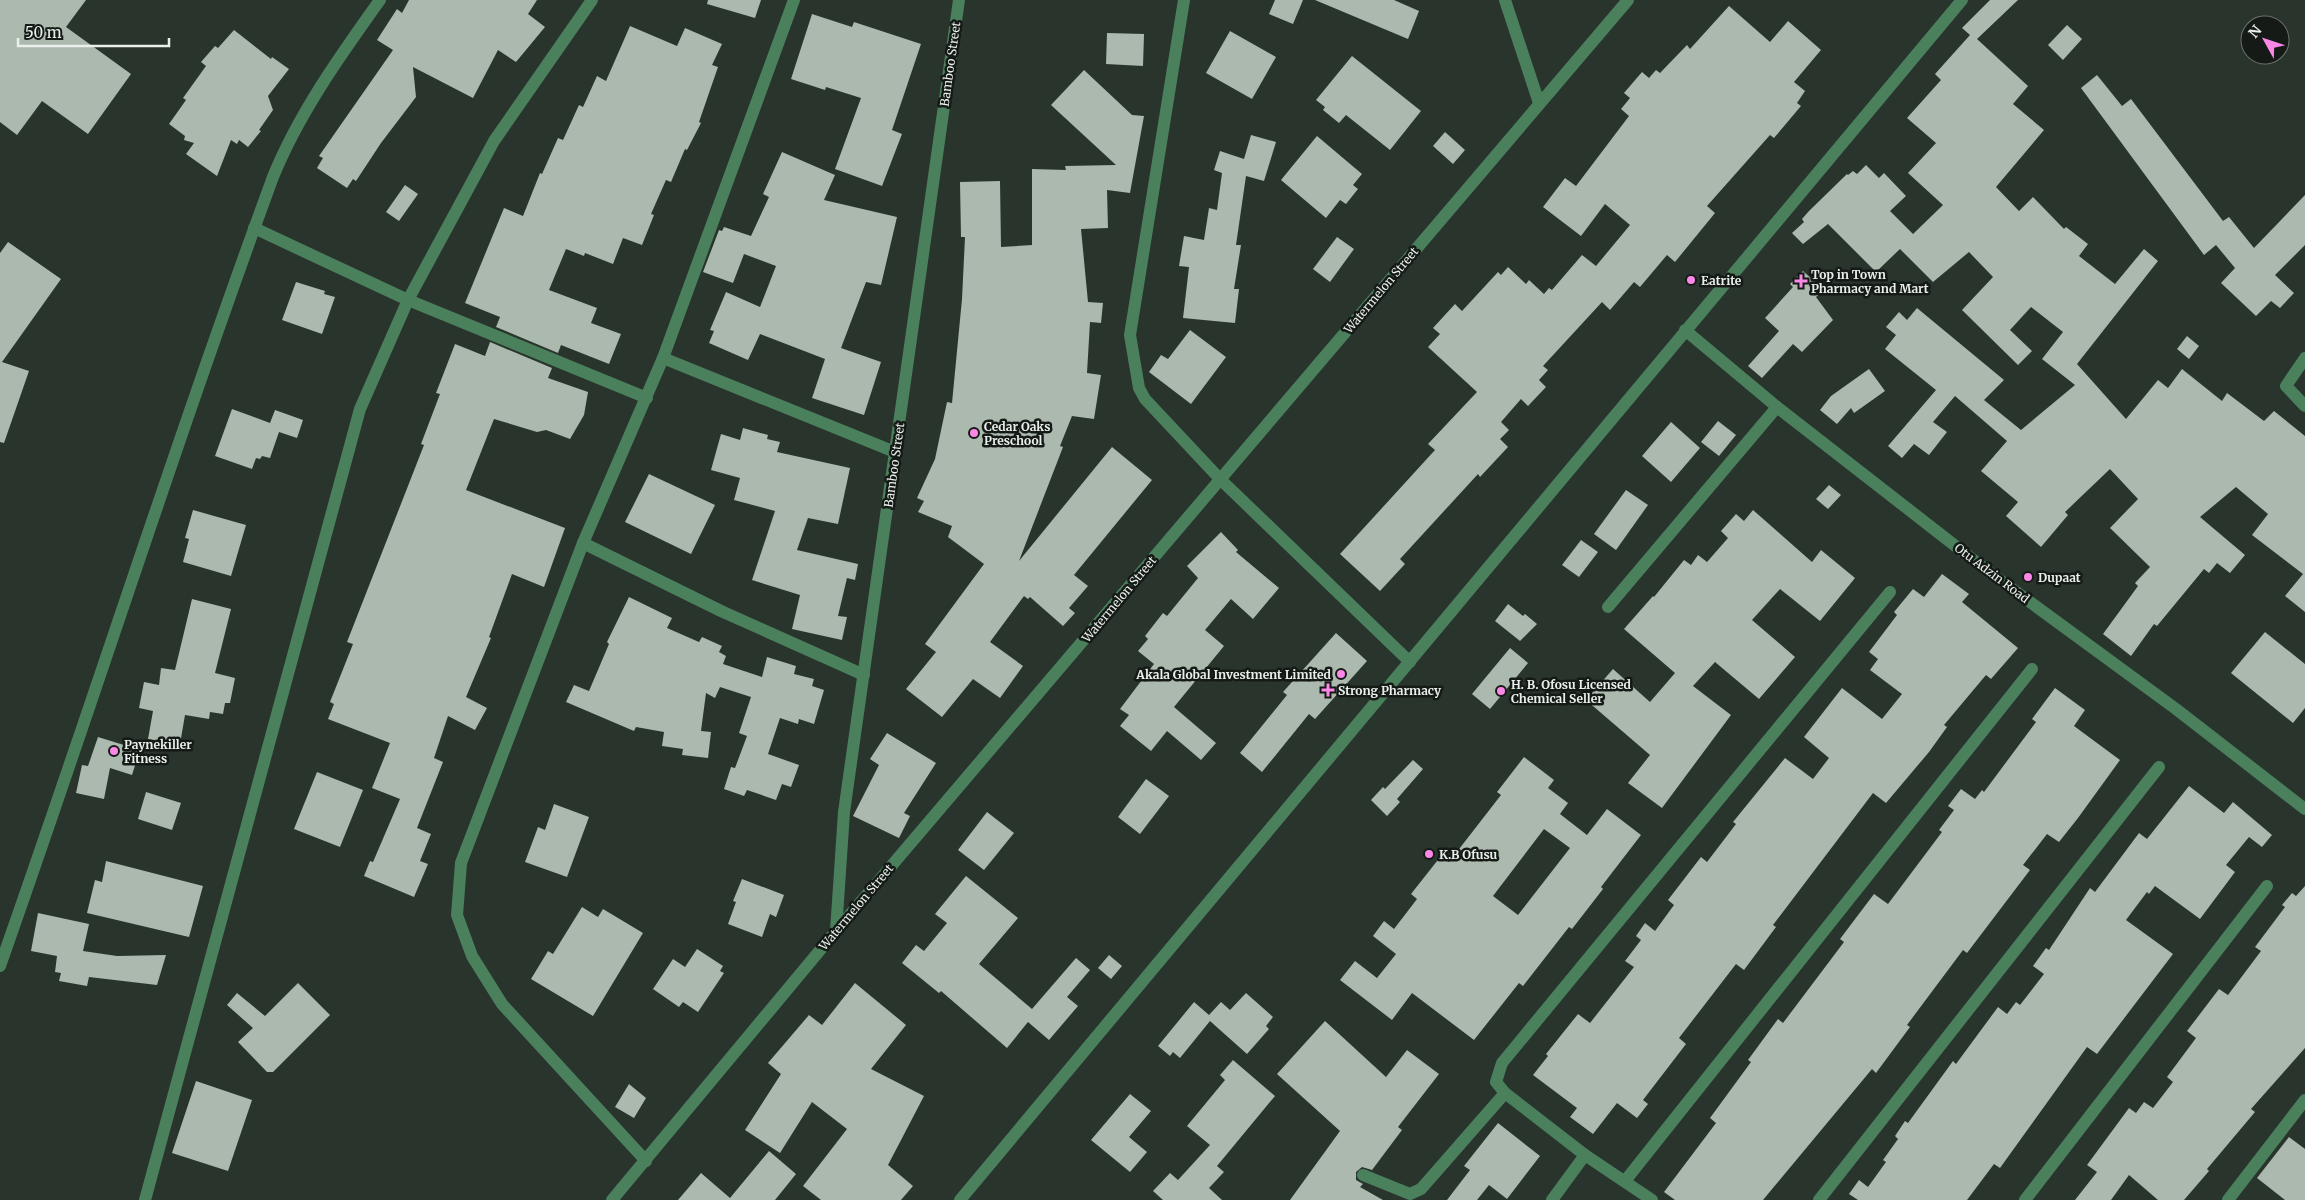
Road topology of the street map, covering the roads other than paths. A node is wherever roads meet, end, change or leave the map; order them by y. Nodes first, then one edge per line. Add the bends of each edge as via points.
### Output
1 (380, 0) edge
2 (592, 0) edge
3 (794, 0) edge
4 (959, 0) edge
5 (1184, 0) edge
6 (1505, 0) edge
7 (1628, 0) edge
8 (1962, 0) edge
9 (1539, 103) junction
10 (254, 228) junction
11 (408, 300) junction
12 (1685, 330) junction
13 (663, 358) junction
14 (2305, 358) edge
15 (647, 398) junction
16 (2305, 406) edge
17 (1778, 407) junction
18 (896, 452) junction
19 (1220, 479) junction
20 (583, 543) junction
21 (1890, 592) dead end
22 (1608, 607) dead end
23 (1410, 662) junction
24 (2032, 669) dead end
25 (864, 675) junction
26 (2159, 767) dead end
27 (2305, 808) edge
28 (2267, 886) dead end
29 (836, 931) junction
30 (0, 966) edge
31 (1505, 1093) junction
32 (2305, 1100) edge
33 (1585, 1154) junction
34 (646, 1161) junction
35 (1363, 1175) dead end
36 (1625, 1181) junction
37 (145, 1200) edge
38 (612, 1200) edge
39 (960, 1200) edge
40 (1552, 1200) edge
41 (1652, 1200) edge
42 (1819, 1200) edge
43 (2025, 1200) edge
44 (2228, 1200) edge

1 - 10 street via 330,70 281,157
2 - 11 street via 494,141
3 - 13 street
4 - 18 street, Bamboo Street
5 - 19 street via 1130,335 1139,388
6 - 9 street
7 - 9 street, Watermelon Street
8 - 12 street
9 - 19 street, Watermelon Street
10 - 11 street
10 - 30 street
11 - 15 street
11 - 37 street via 360,409
12 - 17 street, Otu Adzin Road
12 - 23 street
13 - 15 street
13 - 18 street
14 - 16 street via 2286,386
15 - 20 street
17 - 22 street
17 - 27 street, Otu Adzin Road via 1985,569
18 - 25 street, Bamboo Street
19 - 23 street
19 - 29 street, Watermelon Street
20 - 25 street via 721,612
20 - 34 street via 461,863 456,915 472,956 502,1004
21 - 31 street via 1502,1063 1496,1082
23 - 39 street
24 - 36 street
25 - 29 street, Bamboo Street via 844,812
26 - 42 street
28 - 43 street
29 - 34 street, Watermelon Street
31 - 33 street
31 - 35 street via 1421,1189 1410,1194
32 - 44 street
33 - 36 street
33 - 40 street
34 - 38 street, Watermelon Street
36 - 41 street

